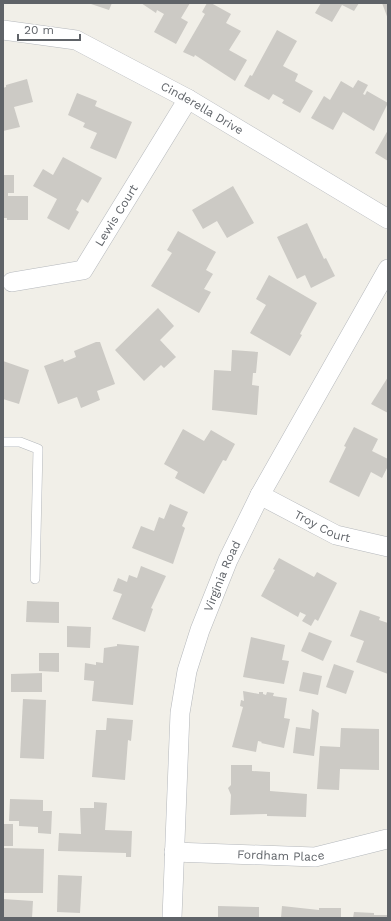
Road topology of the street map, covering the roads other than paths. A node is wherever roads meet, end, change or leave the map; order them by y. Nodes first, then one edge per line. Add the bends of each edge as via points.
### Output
1 (3, 30) edge
2 (188, 99) junction
3 (388, 219) edge
4 (388, 269) edge
5 (12, 282) dead end
6 (3, 442) edge
7 (260, 495) junction
8 (388, 547) edge
9 (35, 579) dead end
10 (387, 840) dead end
11 (174, 852) junction
12 (172, 918) edge

1 - 2 street, Cinderella Drive via 76,40
2 - 3 street, Cinderella Drive
2 - 5 street, Lewis Court via 83,270
4 - 7 street, Virginia Road
6 - 9 lane via 20,442 38,450
7 - 8 street, Troy Court via 336,535
7 - 11 street, Virginia Road via 228,560 200,630 187,671 180,713
10 - 11 street, Fordham Place via 315,857
11 - 12 street, Virginia Road

